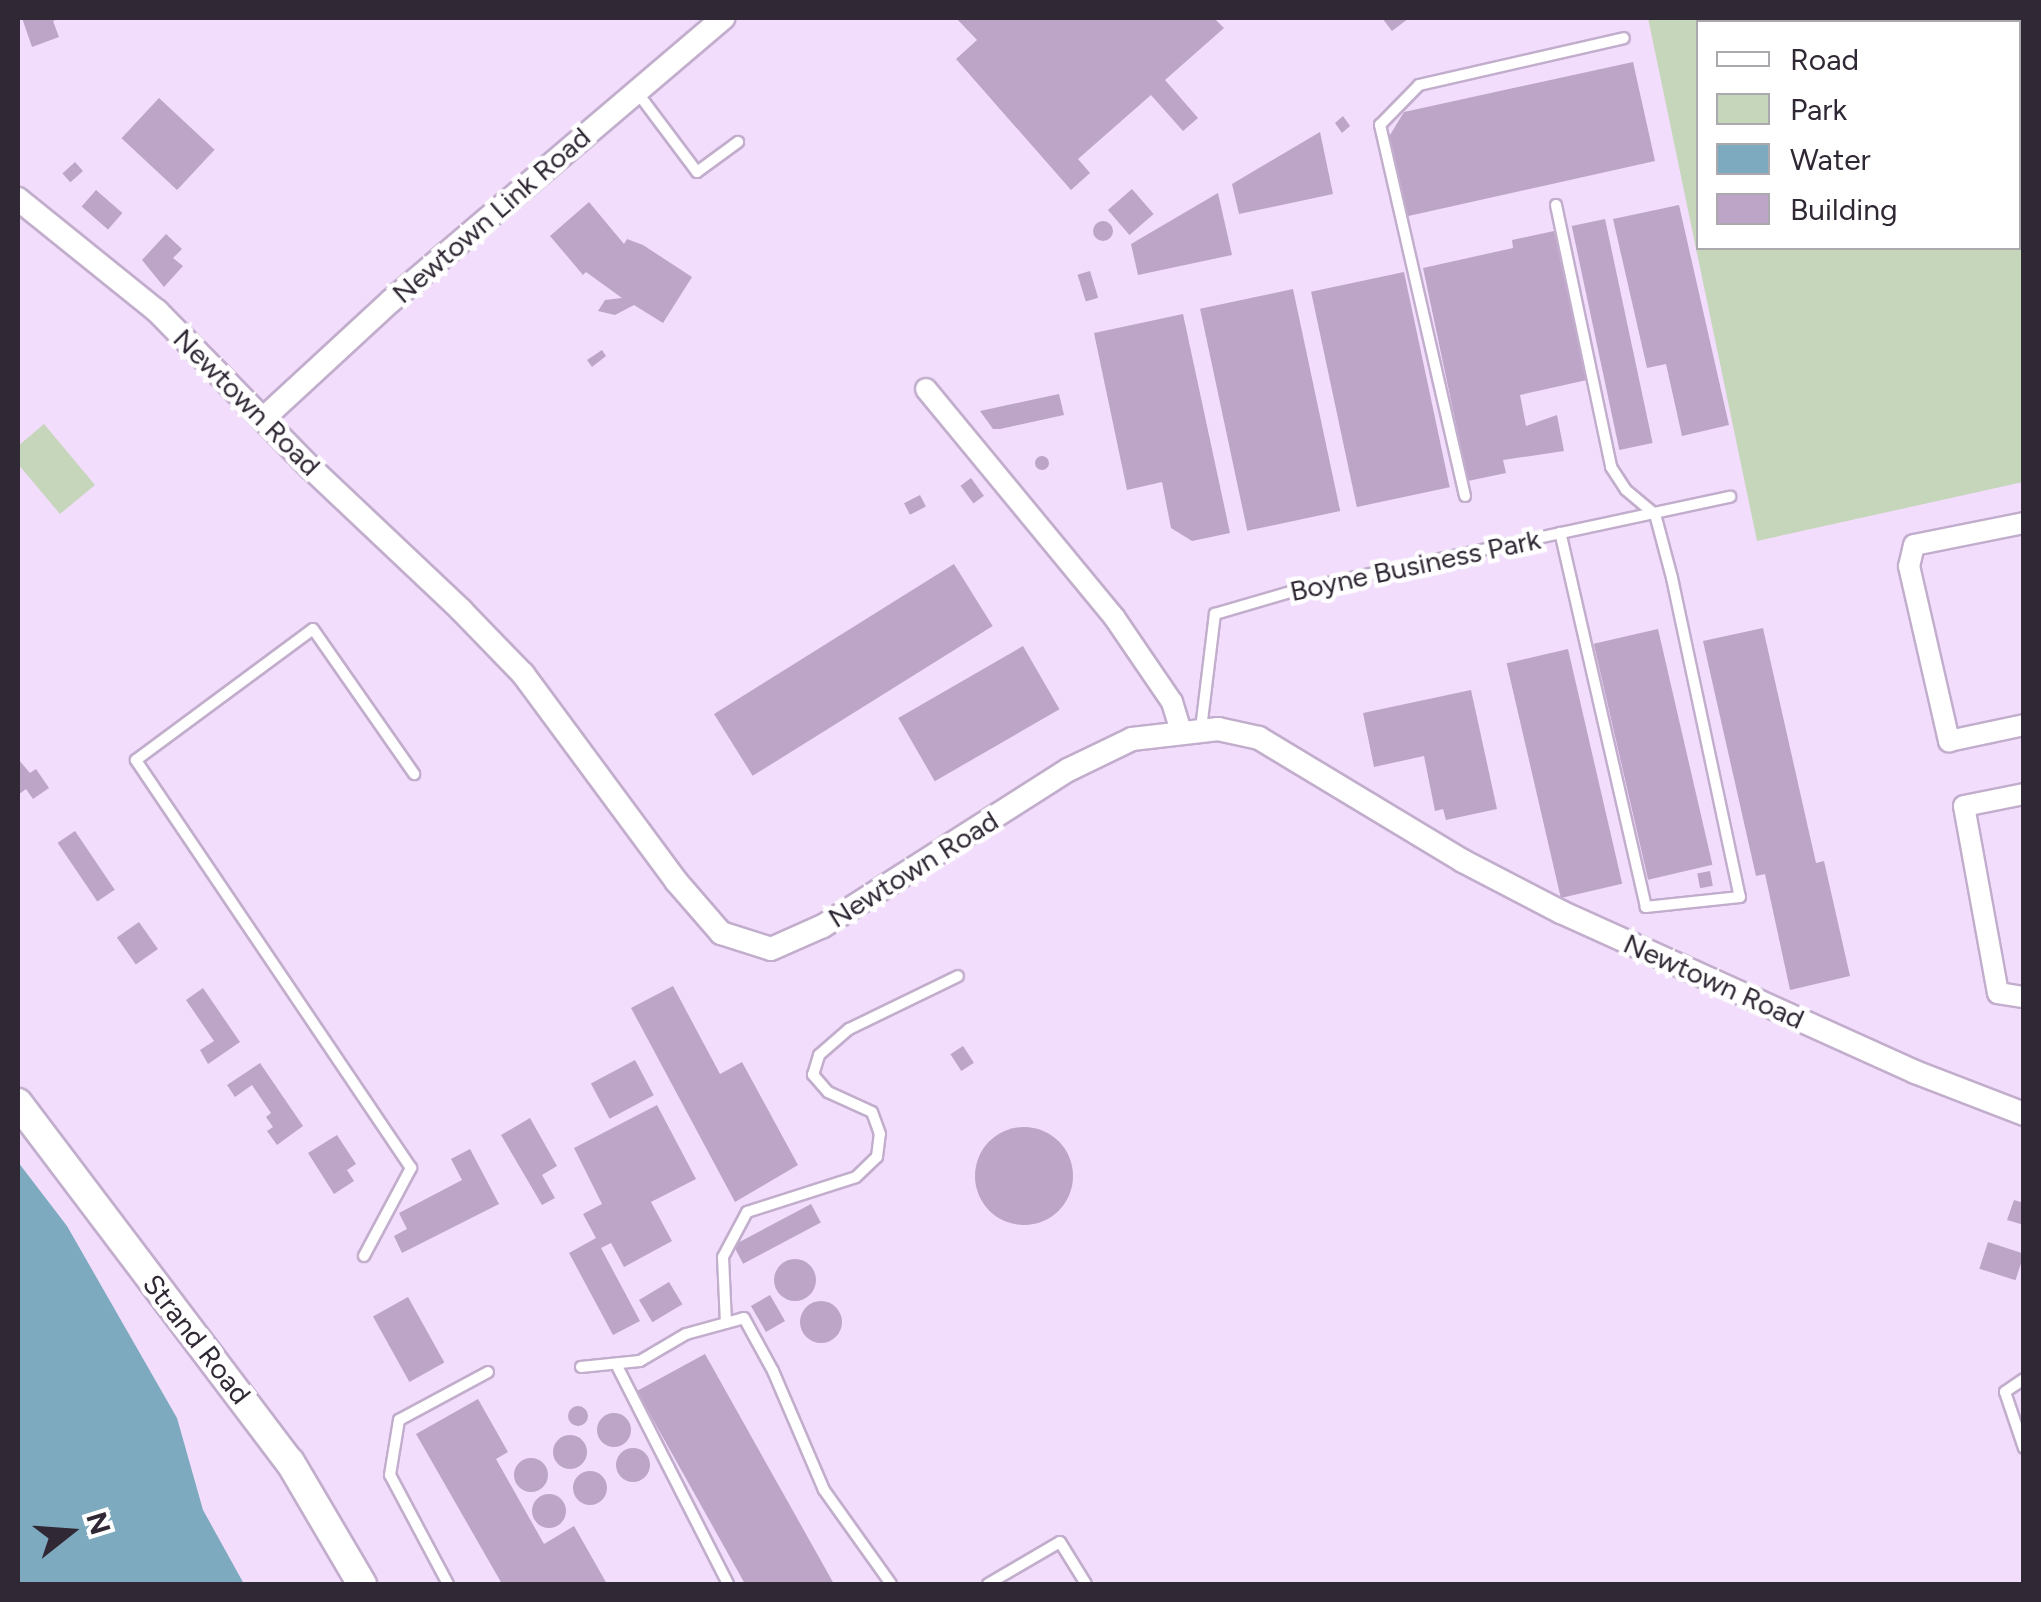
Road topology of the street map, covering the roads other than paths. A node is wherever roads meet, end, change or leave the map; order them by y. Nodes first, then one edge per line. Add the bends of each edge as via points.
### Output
1 (723, 18) edge
2 (1624, 38) dead end
3 (636, 92) junction
4 (738, 142) dead end
5 (18, 199) edge
6 (1556, 205) dead end
7 (926, 389) dead end
8 (264, 418) junction
9 (1465, 496) dead end
10 (1730, 497) dead end
11 (1655, 514) junction
12 (2024, 523) edge
13 (1560, 533) junction
14 (2024, 725) edge
15 (1191, 731) junction
16 (414, 774) dead end
17 (2024, 794) edge
18 (958, 976) dead end
19 (2024, 998) edge
20 (18, 1103) edge
21 (2024, 1114) edge
22 (364, 1256) dead end
23 (726, 1323) junction
24 (616, 1364) junction
25 (582, 1367) dead end
26 (488, 1372) dead end
27 (2024, 1379) edge
28 (2024, 1448) edge
29 (362, 1584) edge
30 (448, 1584) edge
31 (728, 1584) edge
32 (891, 1584) edge
33 (988, 1584) edge
34 (1086, 1584) edge

1 - 3 street, Newtown Link Road
2 - 9 lane via 1419,85 1380,125
3 - 4 lane via 698,172
3 - 8 street, Newtown Link Road
5 - 8 street, Newtown Road via 157,311
6 - 11 lane via 1610,467
7 - 15 street via 1114,617
8 - 15 street, Newtown Road via 522,674 721,933 771,949 823,926 1068,770 1132,739
10 - 11 lane, Boyne Business Park
11 - 13 lane, Boyne Business Park
11 - 13 lane via 1740,897 1646,907
12 - 14 street via 1914,545 1909,566 1949,741
13 - 15 lane, Boyne Business Park via 1215,614
15 - 21 street, Newtown Road via 1259,738 1561,912 1915,1072
16 - 22 lane via 314,629 136,760 411,1168
17 - 19 street via 1964,806 1998,993
18 - 23 lane via 849,1029 819,1055 813,1074 828,1092 872,1112 880,1134 877,1157 856,1176 748,1212 722,1257
20 - 29 main road, Strand Road via 290,1462
23 - 24 lane via 686,1334 640,1361
23 - 32 lane via 744,1318 824,1490
24 - 25 lane
24 - 31 lane
26 - 30 lane via 399,1420 390,1476
27 - 28 lane via 2006,1392
33 - 34 lane via 1060,1542

